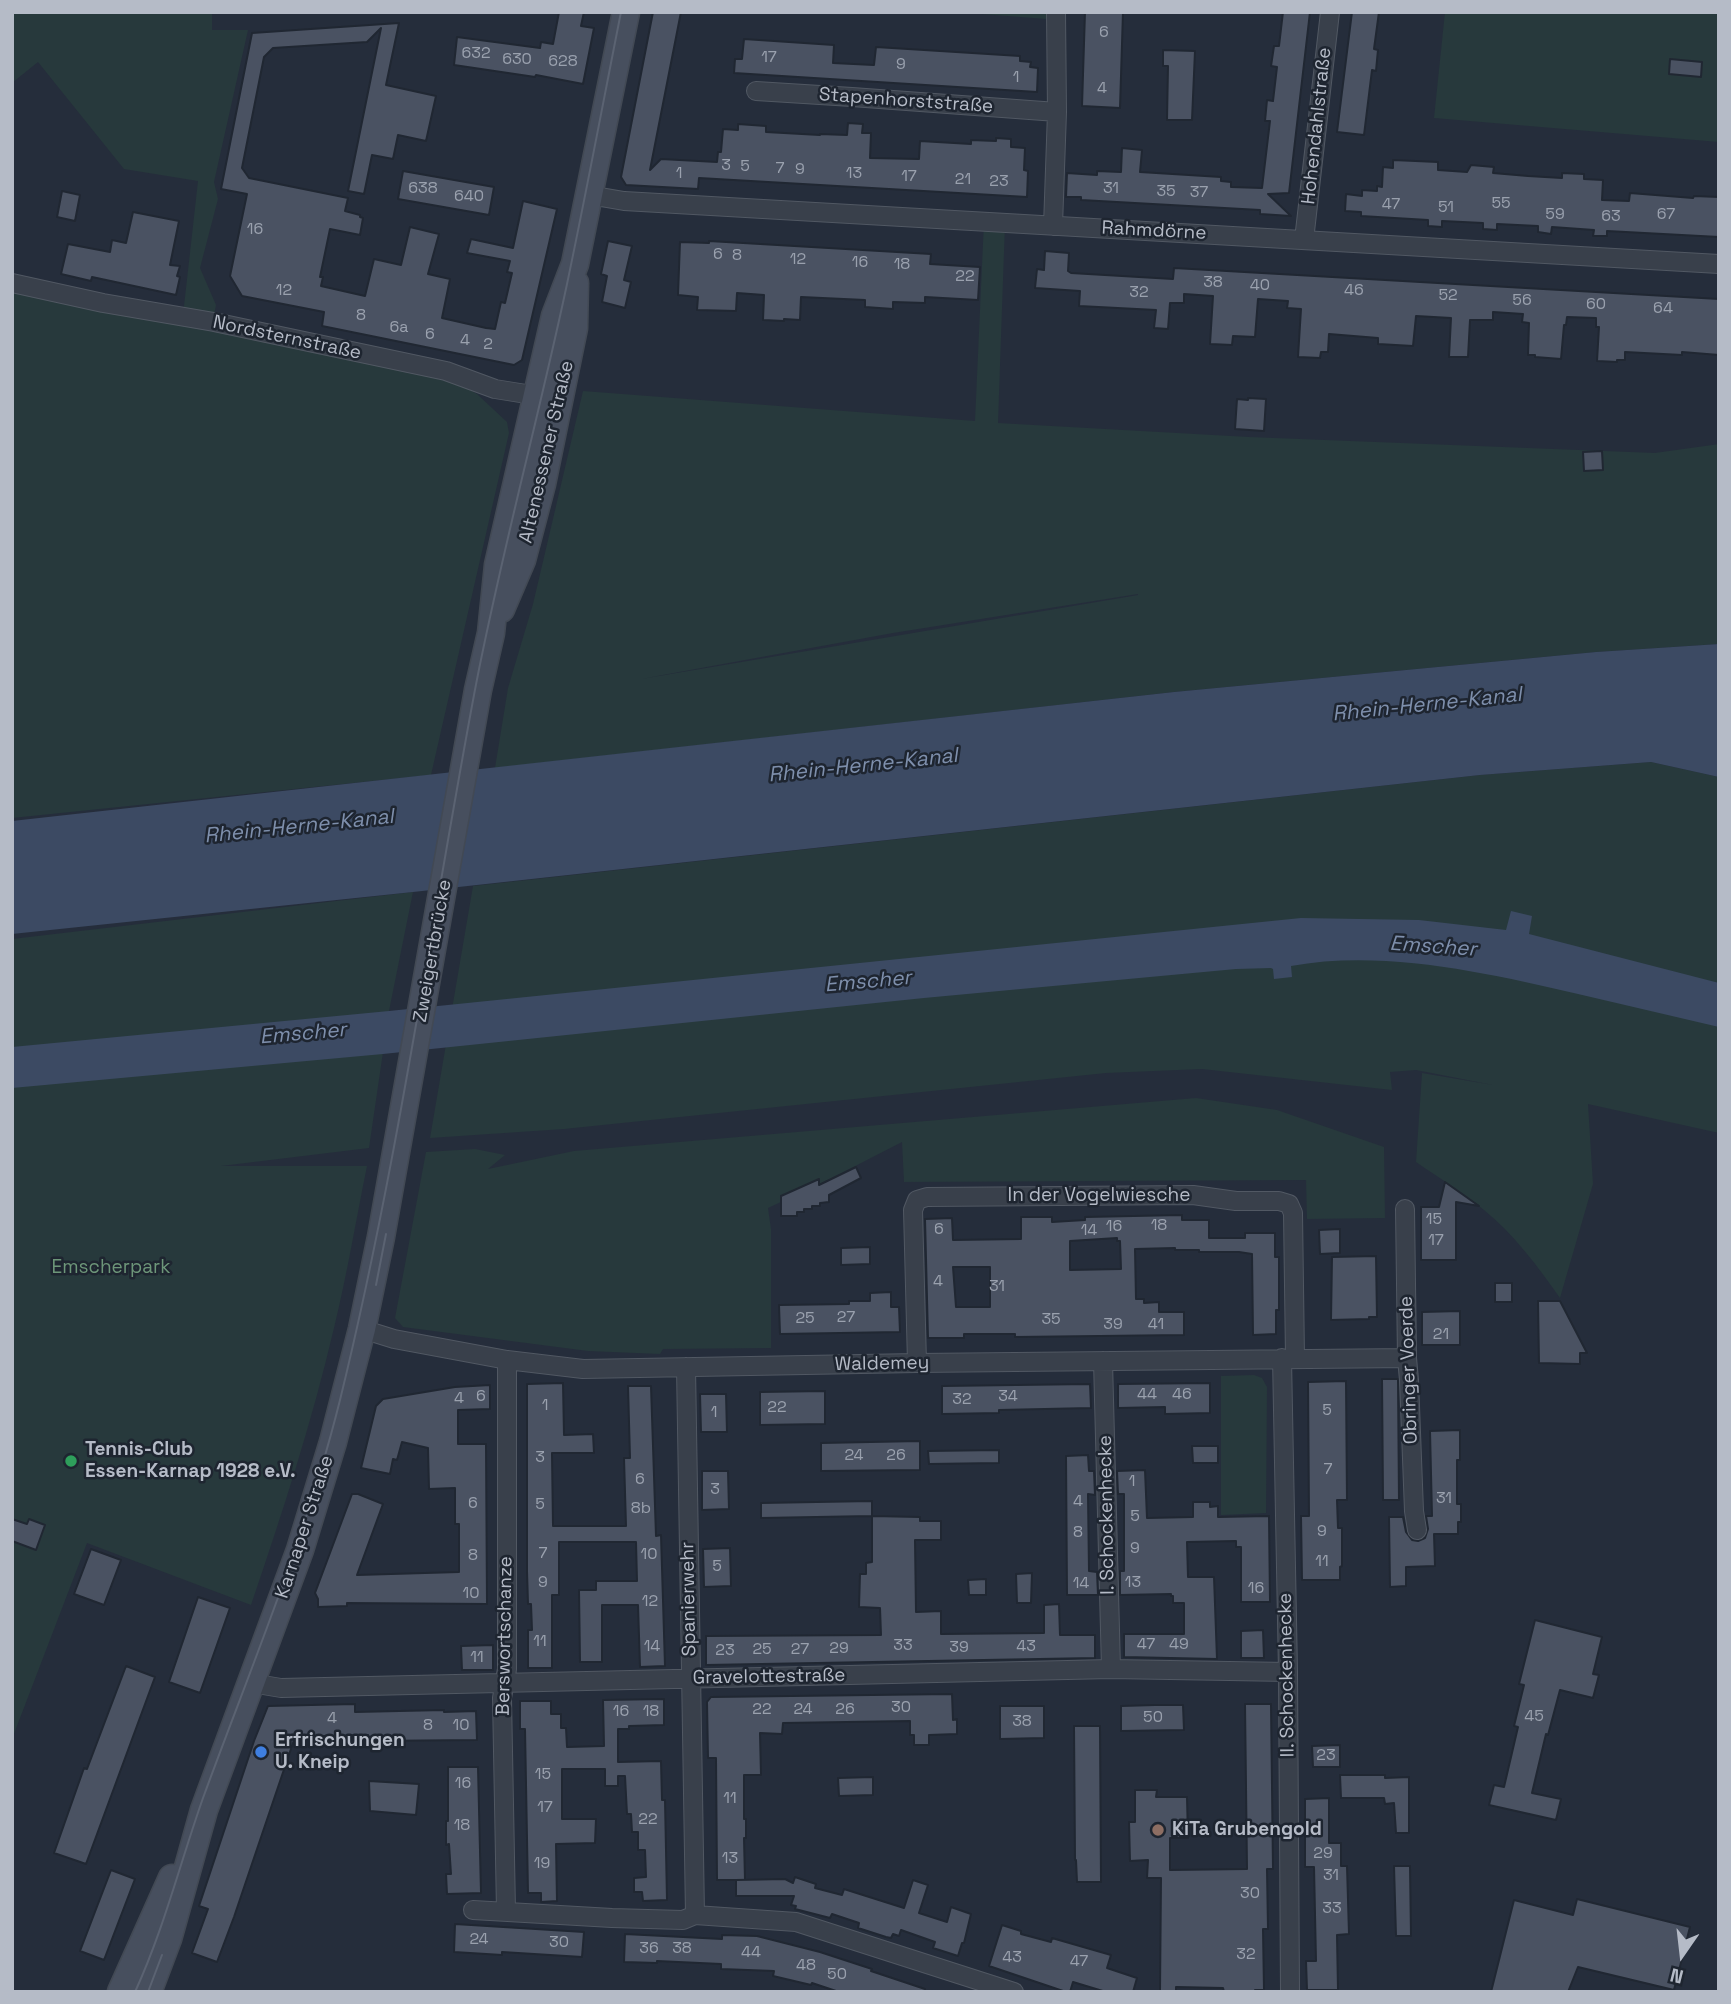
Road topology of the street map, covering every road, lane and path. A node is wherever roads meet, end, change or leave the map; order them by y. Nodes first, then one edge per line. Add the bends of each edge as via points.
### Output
1 (626, 12) edge
2 (1056, 12) edge
3 (1329, 12) edge
4 (756, 91) dead end
5 (1057, 112) junction
6 (589, 195) junction
7 (1053, 226) junction
8 (1304, 240) junction
9 (1719, 264) edge
10 (12, 283) edge
11 (548, 398) junction
12 (473, 723) joint
13 (1405, 1209) dead end
14 (381, 1237) joint
15 (362, 1329) junction
16 (1407, 1357) junction
17 (1289, 1358) junction
18 (507, 1360) junction
19 (1103, 1361) junction
20 (917, 1363) junction
21 (686, 1367) junction
22 (1417, 1530) dead end
23 (1111, 1670) junction
24 (1288, 1672) junction
25 (691, 1679) junction
26 (505, 1682) junction
27 (251, 1683) junction
28 (204, 1810) junction
29 (473, 1910) dead end
30 (506, 1911) junction
31 (695, 1915) junction
32 (121, 1992) edge
33 (148, 1992) edge
34 (1014, 1992) edge
35 (1290, 1992) edge

1 - 6 main road, Altenessener Straße
2 - 5 street
3 - 8 street, Hohendahlstraße
4 - 5 street, Stapenhorststraße
5 - 7 street
6 - 7 street, Rahmdörne via 624,201
6 - 11 main road, Altenessener Straße via 575,264 555,316
7 - 8 street, Rahmdörne
8 - 9 street, Rahmdörne
10 - 11 street, Nordsternstraße via 446,371 495,389
11 - 12 main road, Altenessener Straße via 542,484 522,560 491,633
12 - 14 main road, Zweigertbrücke
13 - 16 street, Obringer Voerde
14 - 15 main road, Karnaper Straße
15 - 18 street, Waldemey
15 - 27 main road, Karnaper Straße via 300,1550
16 - 17 street, Waldemey
16 - 22 street, Obringer Voerde
17 - 19 street, Waldemey
17 - 20 street, In der Vogelwiesche via 1293,1213 1289,1203 1193,1195 927,1197 917,1200 913,1210
17 - 24 street, II. Schockenhecke
18 - 21 street, Waldemey via 583,1369
18 - 26 street, Berswortschanze
19 - 20 street, Waldemey
19 - 23 street, I. Schockenhecke
20 - 21 street, Waldemey
21 - 25 street, Spanierwehr
23 - 24 street, Gravelottestraße
23 - 25 street, Gravelottestraße
24 - 35 street, II. Schockenhecke
25 - 26 street, Gravelottestraße
25 - 31 street, Spanierwehr
26 - 27 street, Gravelottestraße via 281,1688
26 - 30 street, Berswortschanze
27 - 28 main road, Karnaper Straße
28 - 32 main road, Karnaper Straße
28 - 33 main road, Karnaper Straße via 168,1939
29 - 30 street
30 - 31 street via 683,1920
31 - 34 street via 796,1923

